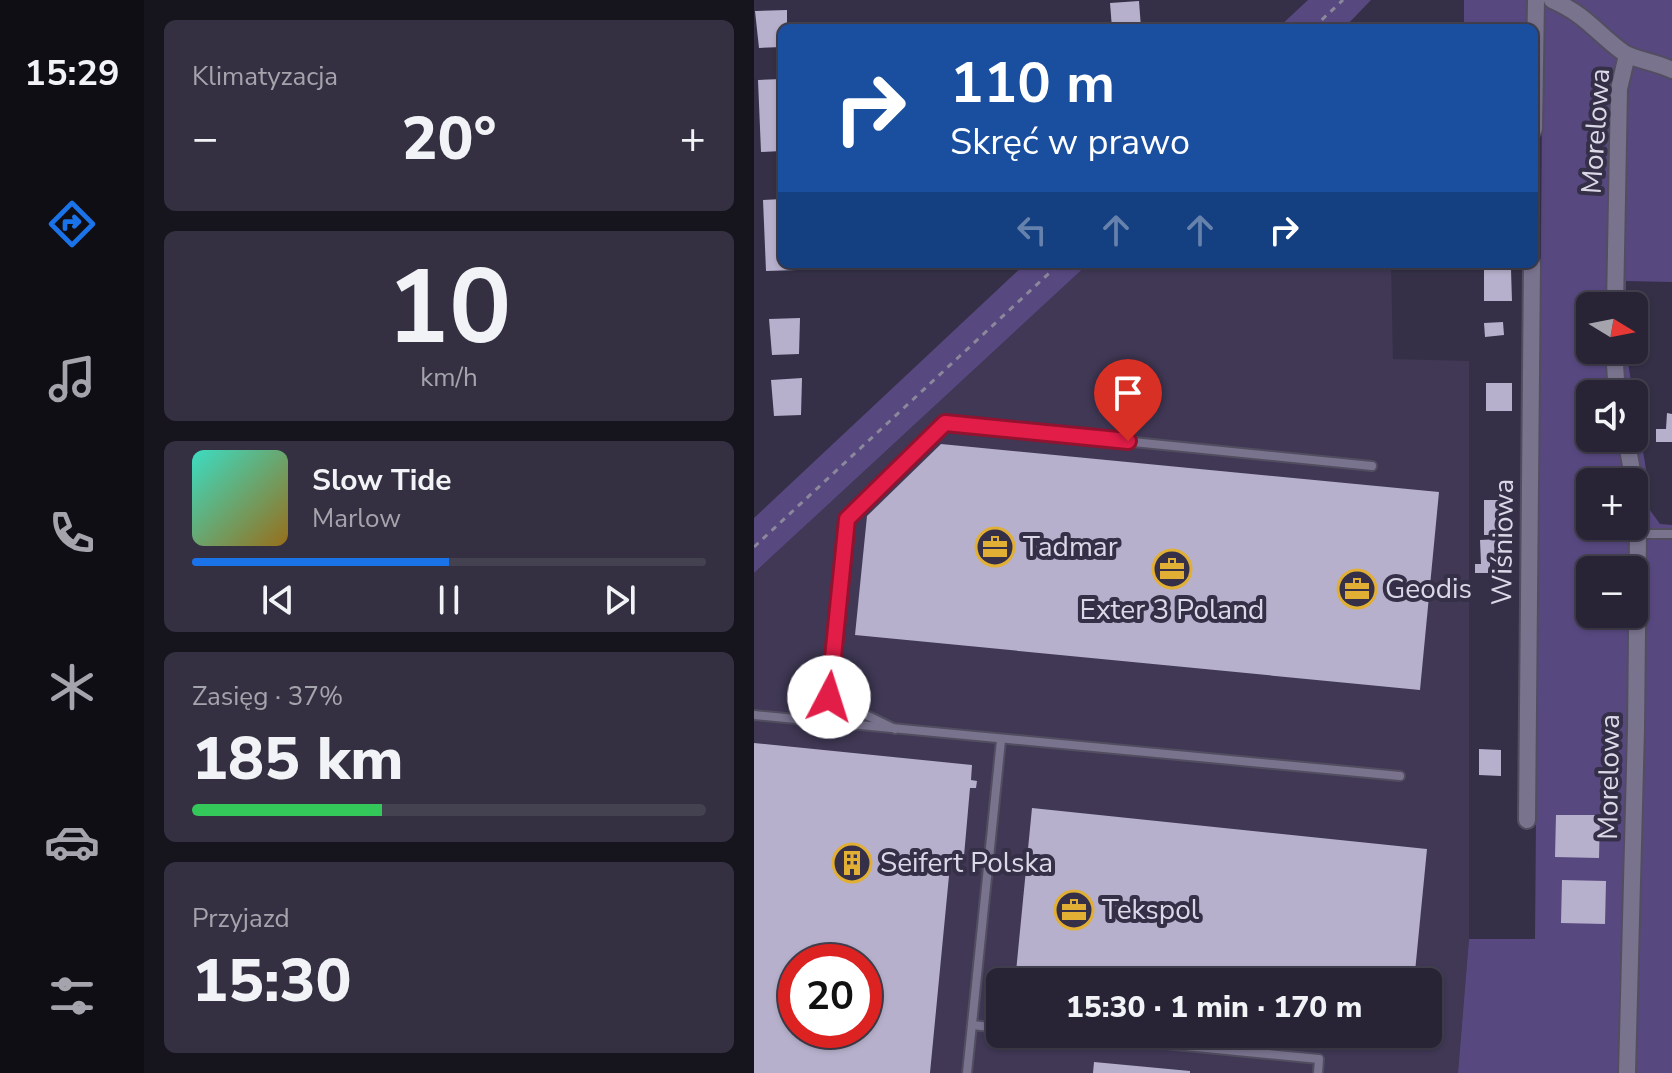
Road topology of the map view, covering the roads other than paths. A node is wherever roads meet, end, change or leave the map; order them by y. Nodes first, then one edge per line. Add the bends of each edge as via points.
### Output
1 (1536, 0) edge
2 (1552, 0) edge
3 (1536, 24) edge
4 (1627, 55) junction
5 (1672, 70) edge
6 (1532, 268) edge
7 (1615, 292) edge
8 (1372, 466) dead end
9 (1648, 534) edge
10 (1672, 534) edge
11 (1638, 540) edge
12 (754, 715) edge
13 (895, 729) junction
14 (1001, 740) junction
15 (1400, 776) dead end
16 (1527, 820) dead end
17 (972, 1025) junction
18 (986, 1026) edge
19 (1207, 1048) edge
20 (967, 1073) edge
21 (1318, 1073) edge
22 (1627, 1073) edge

1 - 3 street
2 - 4 street via 1580,12
4 - 5 street
4 - 7 street, Morelowa via 1619,89
6 - 16 street, Wiśniowa
8 - 13 lane via 945,423 847,519 829,697
9 - 10 lane
11 - 22 street, Morelowa
12 - 13 lane
13 - 14 lane
14 - 15 lane
14 - 17 lane
17 - 18 lane
17 - 20 lane
19 - 21 lane via 1319,1059

